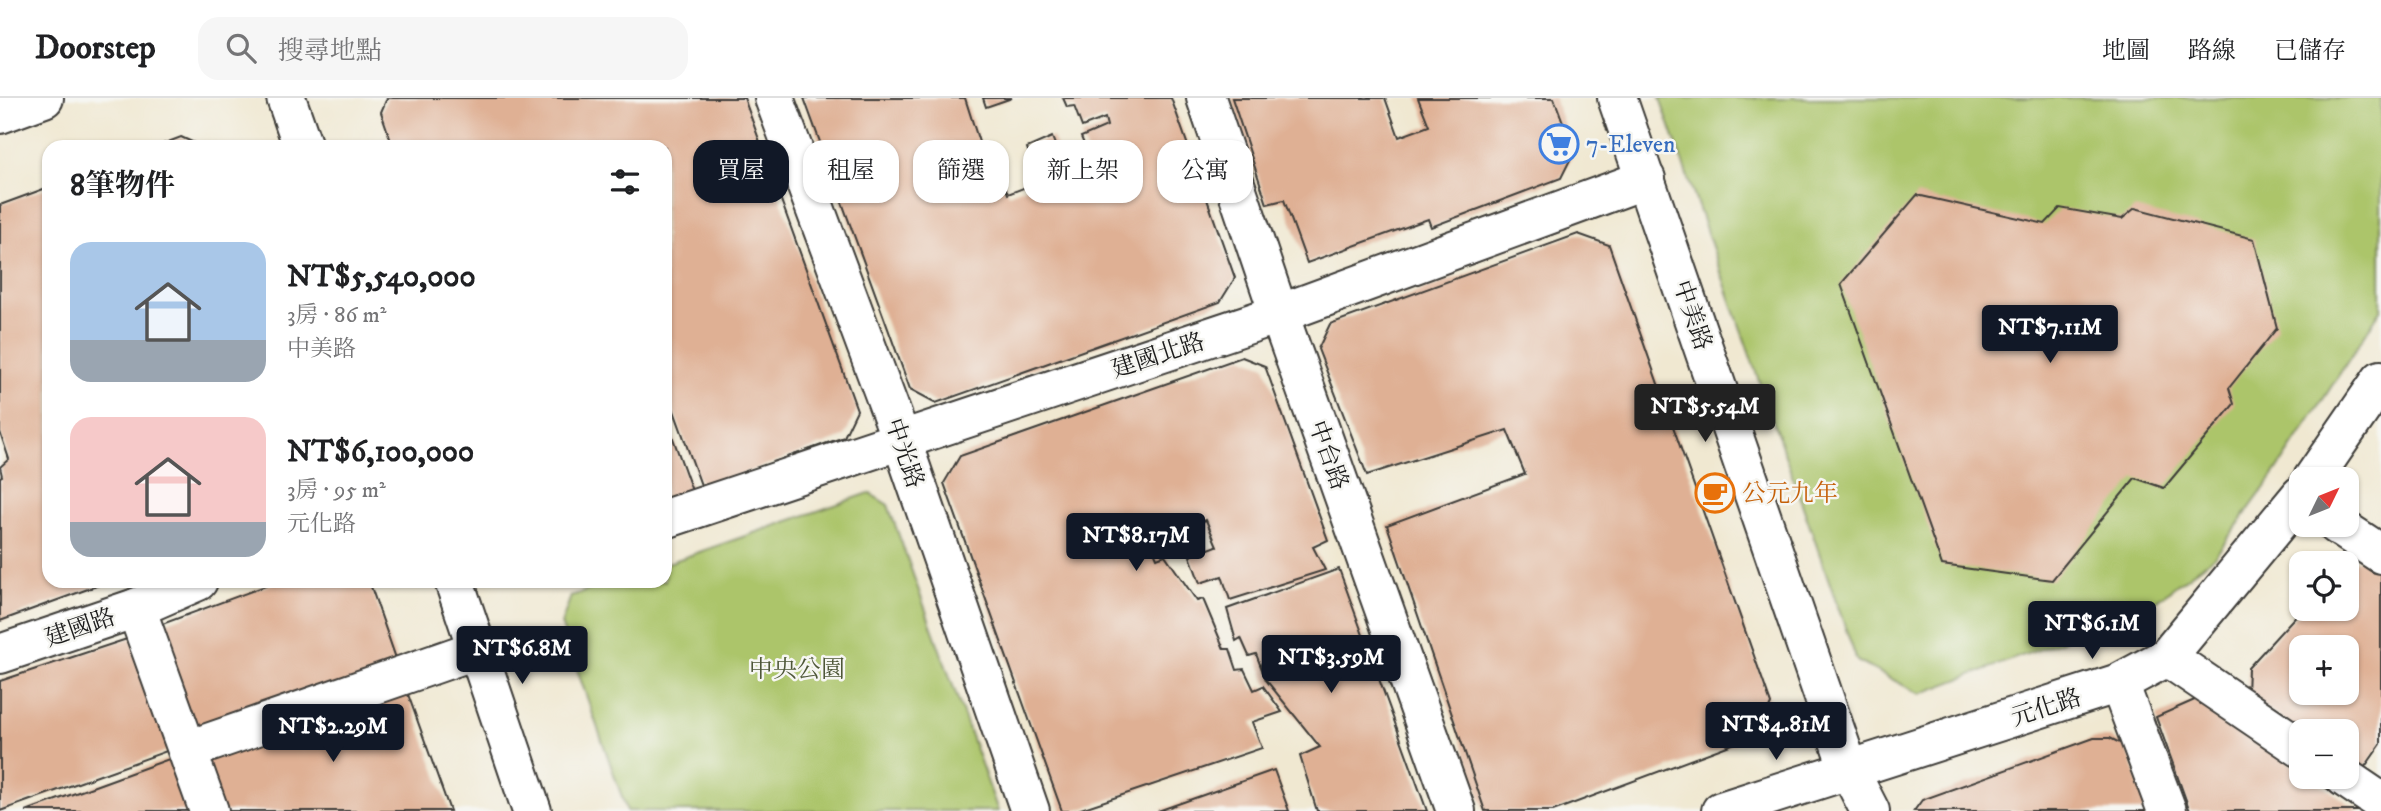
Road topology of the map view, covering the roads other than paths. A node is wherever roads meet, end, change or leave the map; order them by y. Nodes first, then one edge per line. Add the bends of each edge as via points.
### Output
1 (44, 98) edge
2 (286, 98) edge
3 (774, 98) edge
4 (1206, 98) edge
5 (1617, 98) edge
6 (0, 114) edge
7 (301, 140) edge
8 (1646, 179) junction
9 (1279, 314) junction
10 (2381, 380) edge
11 (901, 439) junction
12 (2321, 467) edge
13 (2289, 511) edge
14 (672, 517) edge
15 (2355, 537) edge
16 (2381, 554) edge
17 (182, 588) edge
18 (465, 588) edge
19 (135, 608) junction
20 (478, 649) junction
21 (0, 654) edge
22 (2167, 657) junction
23 (2119, 683) junction
24 (2289, 740) edge
25 (188, 750) junction
26 (1849, 770) junction
27 (2359, 787) edge
28 (2381, 802) edge
29 (209, 811) edge
30 (532, 811) edge
31 (1030, 811) edge
32 (1456, 811) edge
33 (1721, 811) edge
34 (1870, 811) edge
35 (2167, 811) edge

1 - 6 street
2 - 7 street
3 - 11 street, 中光路
4 - 9 street, 中台路
5 - 8 street, 中美路
8 - 9 street, 建國北路
8 - 26 street, 中美路
9 - 11 street, 建國北路
9 - 32 street, 中台路
10 - 12 street, 元化路
11 - 14 street, 建國北路
11 - 31 street, 中光路
13 - 22 street, 元化路
15 - 16 street
17 - 19 street, 建國路
18 - 20 street
19 - 21 street, 建國路
19 - 25 street
20 - 25 street
20 - 30 street
22 - 23 street, 元化路
22 - 24 street
23 - 26 street, 元化路
23 - 35 street
25 - 29 street
26 - 33 street, 元化路
26 - 34 street, 中美路
27 - 28 street

